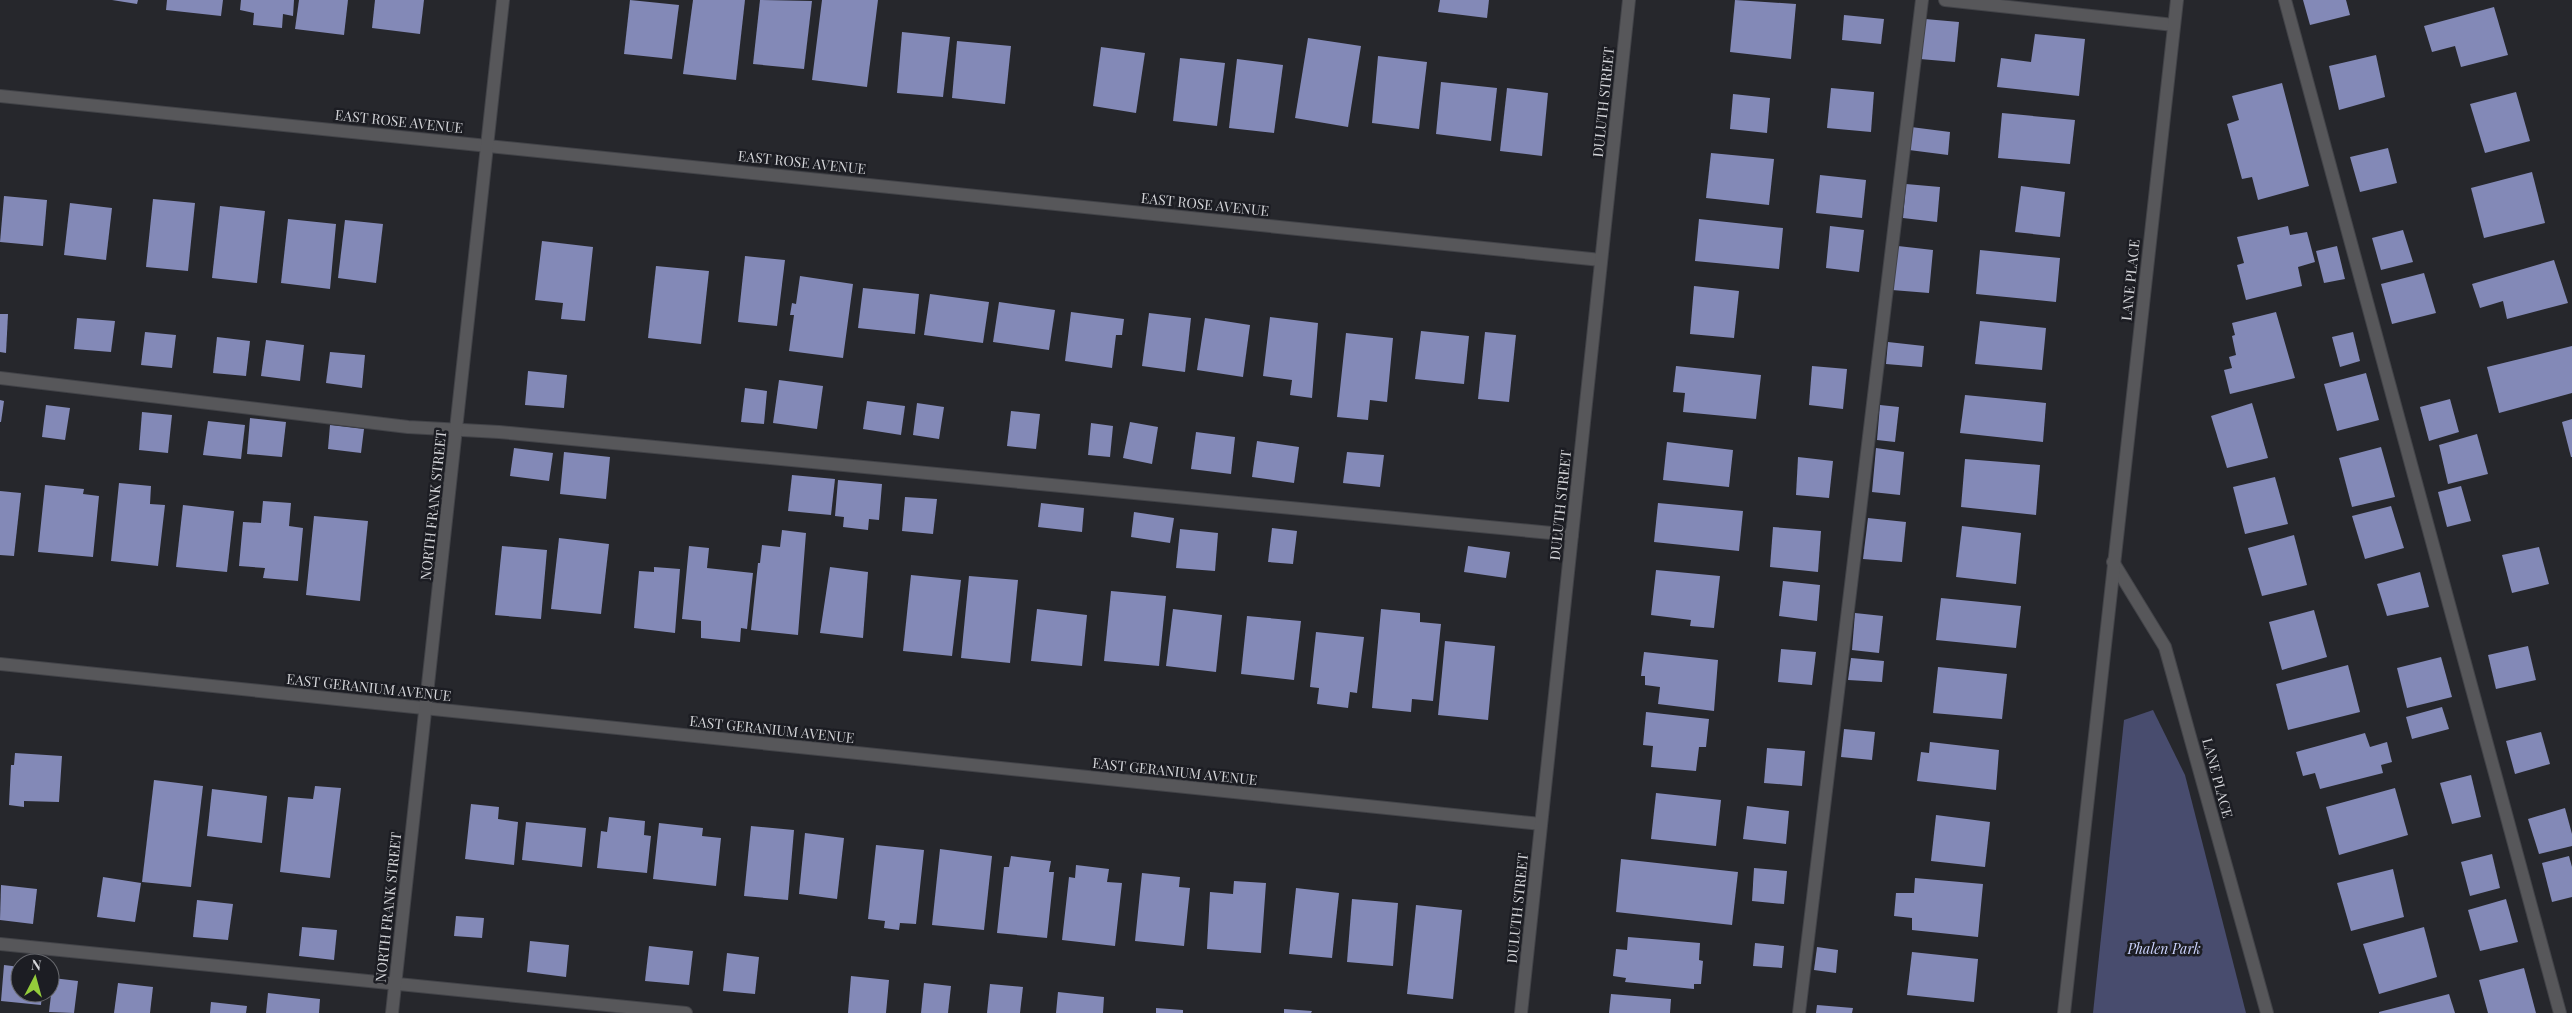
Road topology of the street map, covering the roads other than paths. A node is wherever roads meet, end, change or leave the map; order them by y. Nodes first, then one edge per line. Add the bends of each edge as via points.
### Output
1 (503, 0) edge
2 (1629, 0) edge
3 (1922, 0) edge
4 (1945, 0) edge
5 (2178, 0) edge
6 (2285, 0) edge
7 (2174, 25) junction
8 (0, 96) edge
9 (487, 145) junction
10 (1601, 260) junction
11 (0, 378) edge
12 (456, 430) junction
13 (1572, 535) junction
14 (2114, 562) junction
15 (0, 664) edge
16 (425, 708) junction
17 (1541, 824) junction
18 (0, 944) edge
19 (395, 983) junction
20 (392, 1013) edge
21 (686, 1013) edge
22 (1521, 1013) edge
23 (1800, 1013) edge
24 (2064, 1013) edge
25 (2267, 1013) edge
26 (2560, 1013) edge

1 - 9 street, NORTH FRANK STREET
2 - 10 street, DULUTH STREET
3 - 23 street
4 - 7 street
5 - 7 street, LANE PLACE
6 - 26 street
7 - 14 street, LANE PLACE
8 - 9 street, EAST ROSE AVENUE
9 - 10 street, EAST ROSE AVENUE
9 - 12 street, NORTH FRANK STREET
10 - 13 street, DULUTH STREET
11 - 12 street
12 - 13 street
12 - 16 street, NORTH FRANK STREET
13 - 17 street, DULUTH STREET
14 - 24 street, LANE PLACE
14 - 25 street, LANE PLACE via 2165,647
15 - 16 street, EAST GERANIUM AVENUE
16 - 17 street, EAST GERANIUM AVENUE
16 - 19 street, NORTH FRANK STREET
17 - 22 street, DULUTH STREET
18 - 19 street
19 - 20 street, NORTH FRANK STREET
19 - 21 street

